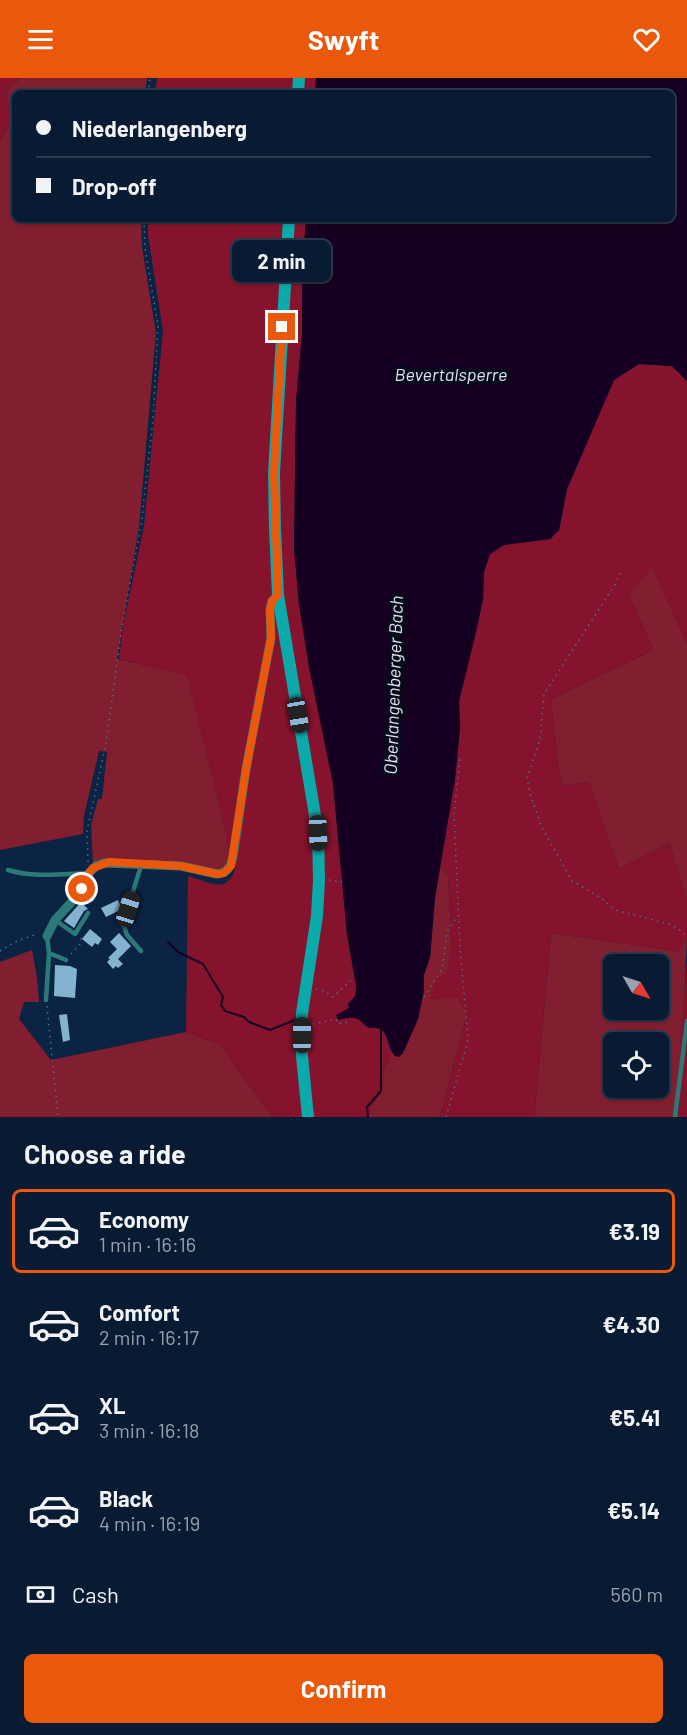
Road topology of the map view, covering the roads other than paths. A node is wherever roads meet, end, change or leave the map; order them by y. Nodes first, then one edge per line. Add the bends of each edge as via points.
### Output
1 (290, 222) edge
2 (278, 595) junction
3 (142, 863) junction
4 (8, 870) dead end
5 (89, 873) junction
6 (82, 889) junction
7 (91, 895) dead end
8 (88, 913) dead end
9 (55, 920) junction
10 (47, 936) joint
11 (141, 951) dead end
12 (50, 953) junction
13 (66, 960) road end
14 (46, 1000) road end
15 (687, 1021) edge
16 (308, 1117) edge
17 (675, 1117) edge

1 - 2 street via 274,473
2 - 3 street via 270,609 271,638 231,866 217,874
2 - 16 street via 316,814 317,916 302,1013
3 - 5 street via 109,862
3 - 11 lane via 123,923 126,935
4 - 5 lane via 49,876
5 - 6 street
6 - 7 lane
6 - 9 street
8 - 9 lane via 75,934
9 - 10 street
10 - 12 lane
12 - 13 lane
12 - 14 lane
15 - 17 lane

